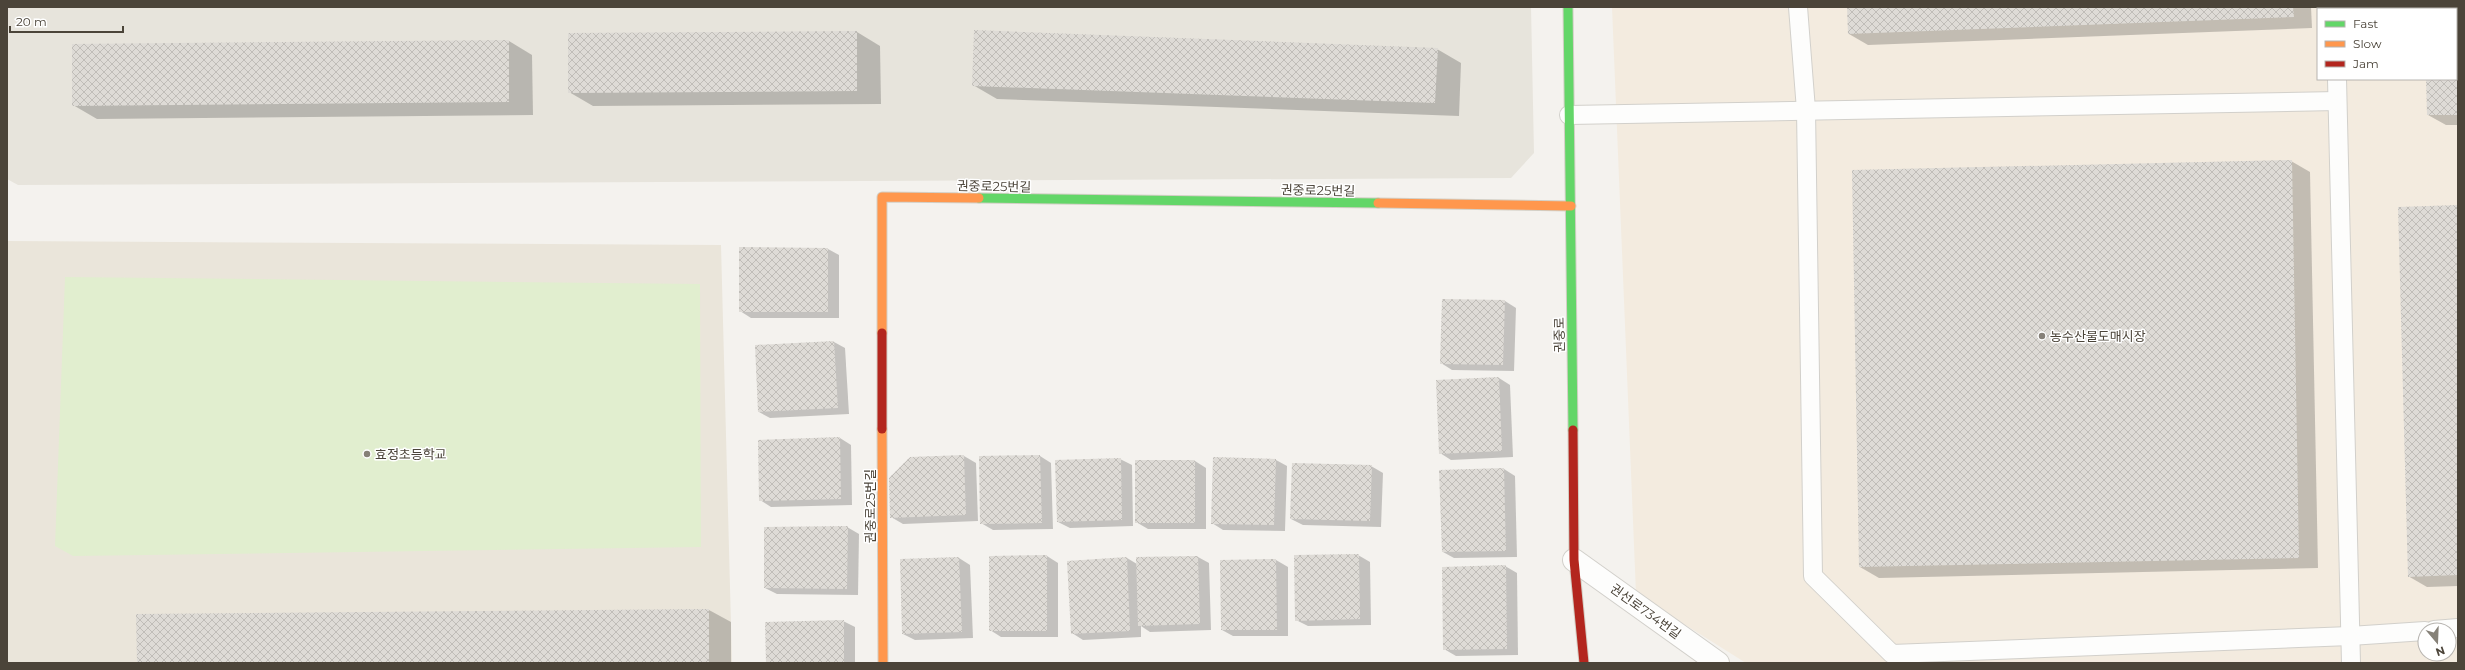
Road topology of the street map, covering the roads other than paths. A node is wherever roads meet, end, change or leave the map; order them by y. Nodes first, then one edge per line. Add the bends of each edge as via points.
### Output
1 (1568, 7) edge
2 (1798, 7) edge
3 (2337, 80) edge
4 (2337, 101) junction
5 (1806, 110) junction
6 (1569, 115) junction
7 (1571, 206) junction
8 (1574, 560) junction
9 (2417, 632) edge
10 (2350, 636) junction
11 (883, 663) edge
12 (1584, 663) edge
13 (1718, 663) edge
14 (2351, 663) edge

1 - 6 street, 권중로
2 - 5 lane
3 - 4 lane
4 - 5 lane
4 - 10 lane
5 - 6 lane
5 - 10 lane via 1813,576 1892,654
6 - 7 street, 권중로
7 - 8 street, 권중로
7 - 11 street, 권중로25번길 via 882,197
8 - 12 street, 권중로
8 - 13 street, 권선로734번길
9 - 10 lane
10 - 14 lane

